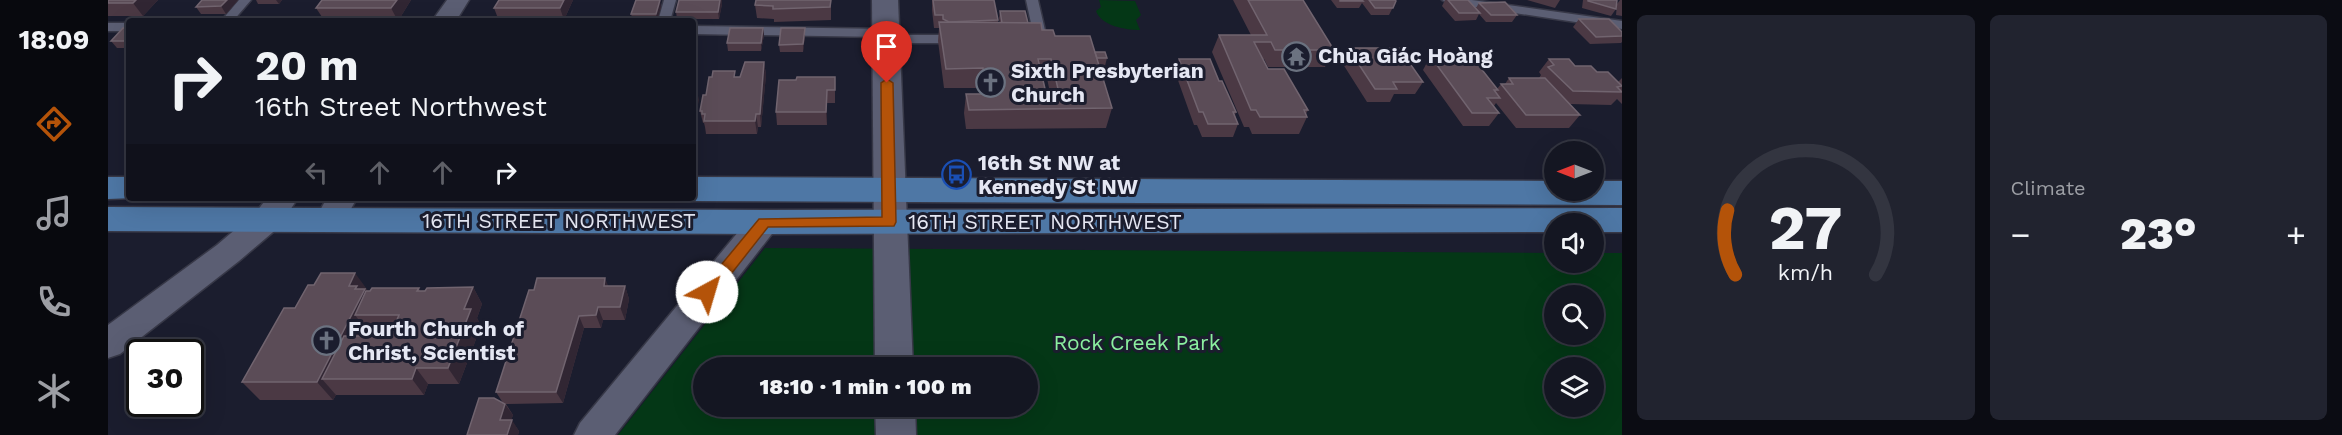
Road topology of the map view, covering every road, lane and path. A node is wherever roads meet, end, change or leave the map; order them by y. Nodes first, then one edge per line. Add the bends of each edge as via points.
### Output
1 (245, 0) edge
2 (458, 0) edge
3 (670, 0) edge
4 (885, 0) edge
5 (1032, 0) edge
6 (1448, 0) edge
7 (230, 18) edge
8 (446, 18) edge
9 (665, 18) edge
10 (1622, 26) edge
11 (108, 27) edge
12 (126, 27) edge
13 (696, 30) edge
14 (886, 36) junction
15 (971, 39) edge
16 (1030, 39) edge
17 (108, 188) edge
18 (126, 188) edge
19 (696, 189) edge
20 (1622, 193) edge
21 (889, 206) junction
22 (276, 208) edge
23 (336, 208) edge
24 (108, 219) edge
25 (1622, 220) edge
26 (764, 222) junction
27 (108, 344) edge
28 (894, 357) edge
29 (895, 417) edge
30 (593, 435) edge
31 (896, 435) edge

1 - 7 lane
2 - 8 street
3 - 9 lane
4 - 14 street
5 - 16 lane via 1041,39
6 - 10 lane
11 - 12 lane
13 - 14 lane
14 - 15 lane
14 - 21 street
17 - 18 main road
19 - 21 main road, 16TH STREET NORTHWEST
20 - 21 main road, 16TH STREET NORTHWEST
21 - 25 main road, 16TH STREET NORTHWEST
21 - 26 main road, 16TH STREET NORTHWEST
21 - 28 street
22 - 23 main road, 16TH STREET NORTHWEST
22 - 24 main road, 16TH STREET NORTHWEST
22 - 27 street via 228,253
23 - 26 main road, 16TH STREET NORTHWEST
26 - 30 street
29 - 31 street

